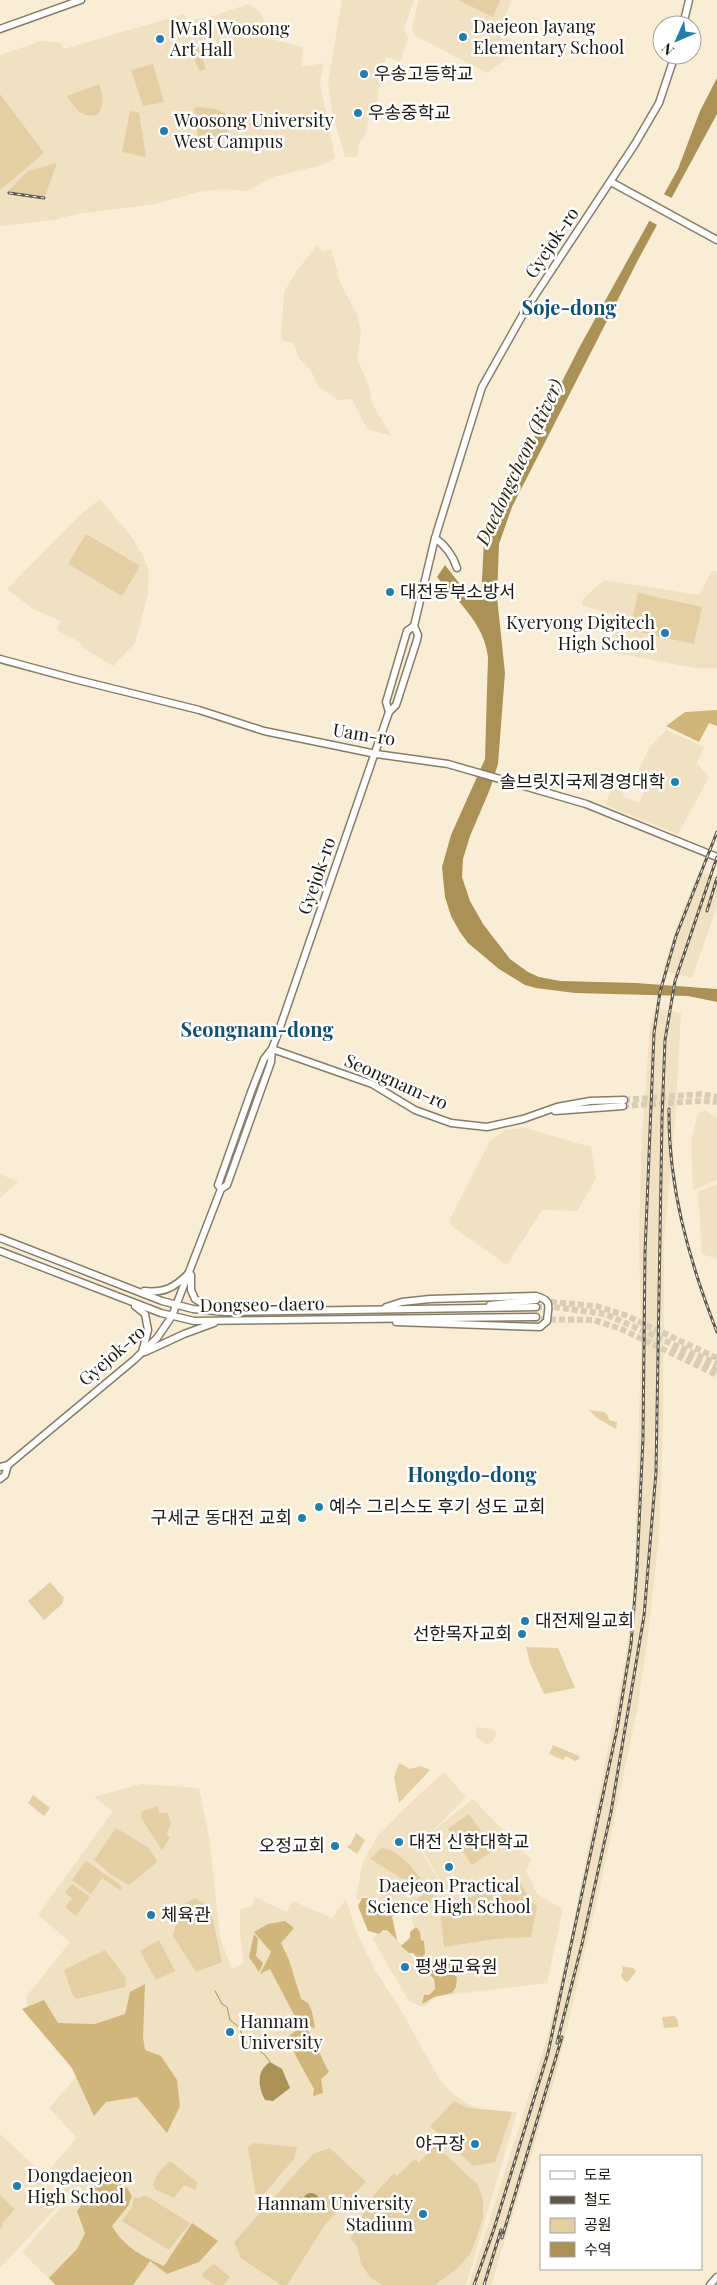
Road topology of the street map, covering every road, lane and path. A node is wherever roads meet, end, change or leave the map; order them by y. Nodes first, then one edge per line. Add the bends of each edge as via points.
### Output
1 (81, 0) edge
2 (689, 0) edge
3 (685, 15) edge
4 (0, 29) edge
5 (672, 65) edge
6 (611, 182) junction
7 (717, 240) edge
8 (435, 538) junction
9 (457, 568) dead end
10 (414, 626) junction
11 (0, 658) edge
12 (389, 712) junction
13 (376, 754) junction
14 (717, 857) edge
15 (272, 1049) junction
16 (624, 1103) tunnel mouth
17 (0, 1238) edge
18 (0, 1251) edge
19 (190, 1271) junction
20 (134, 1290) junction
21 (128, 1300) junction
22 (536, 1304) tunnel mouth
23 (176, 1305) junction
24 (380, 1309) junction
25 (226, 1312) junction
26 (172, 1316) junction
27 (373, 1318) junction
28 (534, 1318) tunnel mouth
29 (224, 1321) junction
30 (141, 1353) junction
31 (8, 1465) junction
32 (0, 1466) edge
33 (0, 1479) edge
34 (717, 2277) edge
35 (710, 2285) edge

1 - 4 main road
2 - 3 main road
5 - 6 main road, Gyejok-ro via 659,103
6 - 7 main road
6 - 8 main road, Gyejok-ro via 526,309 488,374
8 - 9 main road via 454,558
8 - 10 main road, Gyejok-ro
10 - 12 main road, Gyejok-ro via 408,631 388,692
10 - 12 main road, Gyejok-ro via 417,640 396,705
11 - 13 main road, Uam-ro via 199,710 264,731
12 - 13 main road, Gyejok-ro
13 - 14 main road, Uam-ro via 417,758 468,770 586,804
13 - 15 main road, Gyejok-ro
15 - 16 main road, Seongnam-ro via 372,1084 415,1110 451,1123 487,1126 539,1114
15 - 19 main road, Gyejok-ro via 264,1059 251,1092 218,1185 221,1189
17 - 20 main road, Dongseo-daero
18 - 21 main road, Dongseo-daero
19 - 20 main road via 172,1289 158,1293
19 - 23 main road, Gyejok-ro
19 - 25 main road via 195,1299 205,1307
20 - 23 main road, Dongseo-daero
21 - 26 main road, Dongseo-daero
21 - 30 main road via 145,1314 148,1330
22 - 24 main road, Dongseo-daero
23 - 25 main road, Dongseo-daero
23 - 26 main road, Gyejok-ro
24 - 25 main road, Dongseo-daero
24 - 27 main road via 402,1302 430,1299 536,1296 546,1298 548,1302 547,1321 540,1327 381,1322
26 - 29 main road, Dongseo-daero via 194,1321
26 - 30 main road, Gyejok-ro via 157,1338
27 - 28 main road, Dongseo-daero
27 - 29 main road, Dongseo-daero
29 - 30 main road
30 - 31 main road, Gyejok-ro
31 - 32 main road
31 - 33 main road, Gyejok-ro
34 - 35 main road

